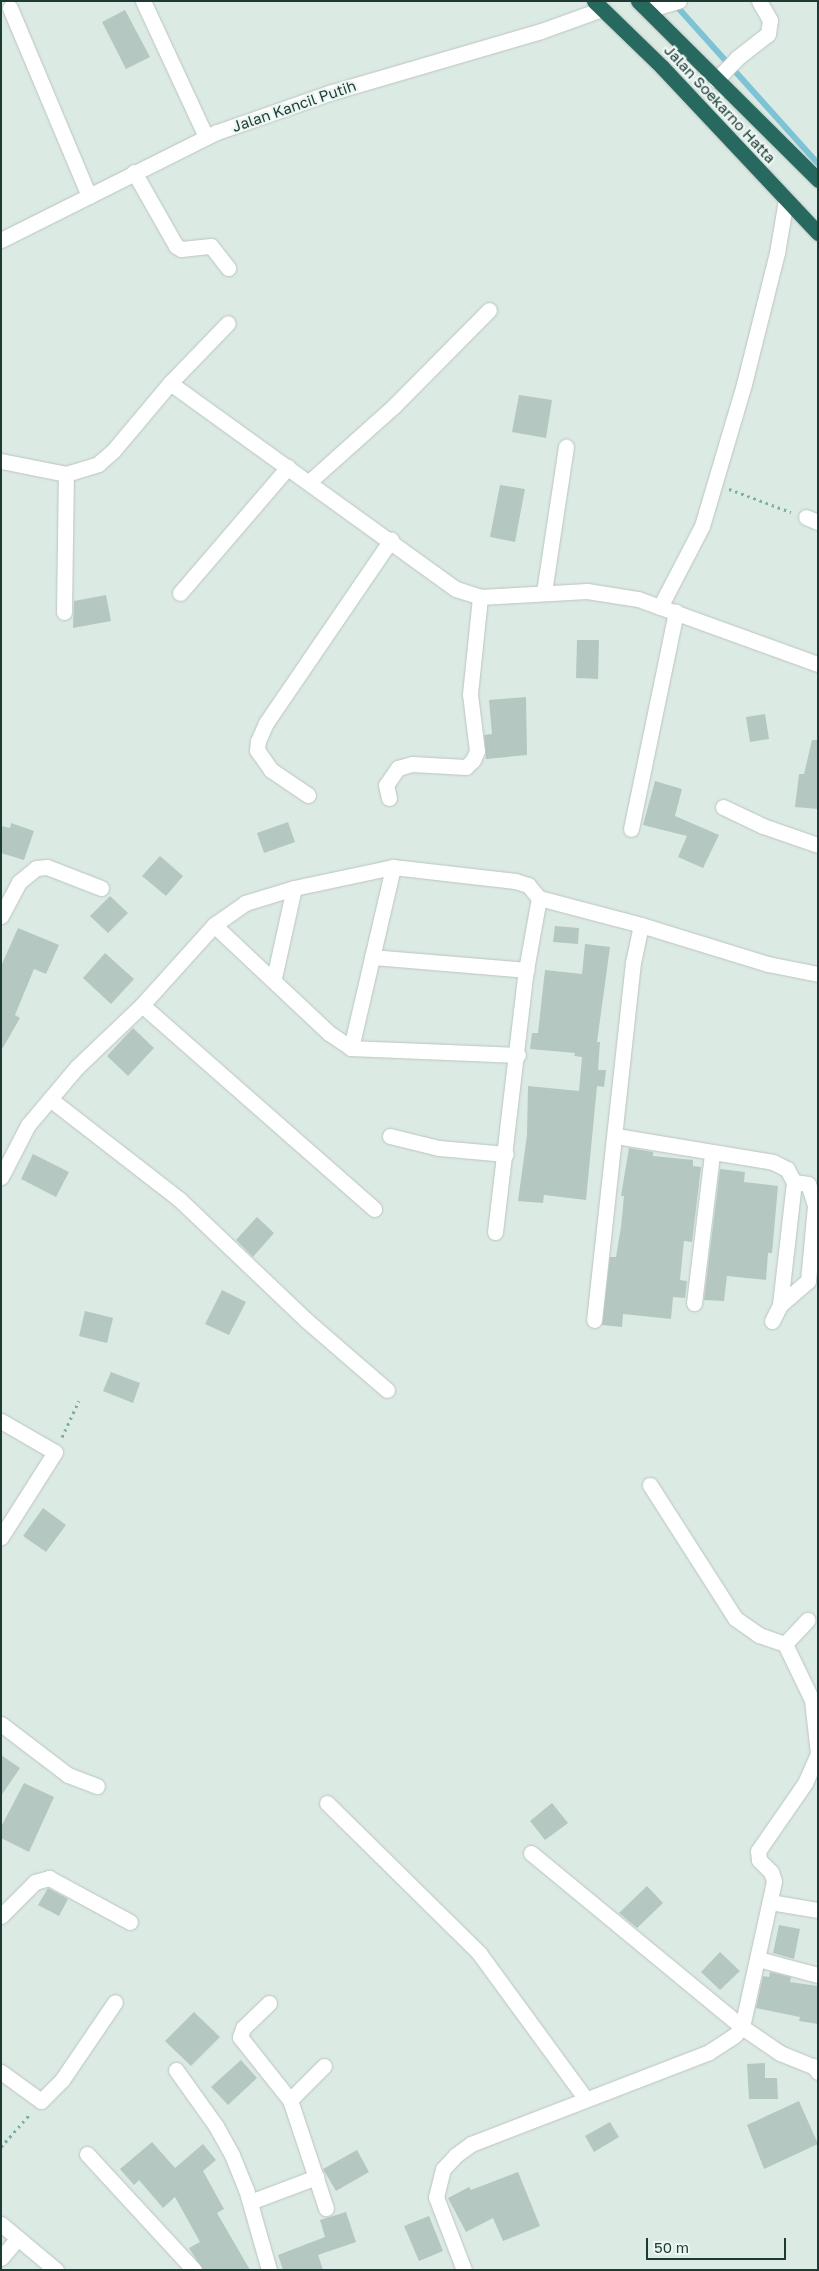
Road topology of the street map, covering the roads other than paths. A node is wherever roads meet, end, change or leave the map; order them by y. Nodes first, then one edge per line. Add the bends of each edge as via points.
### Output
1 (143, 1) edge
2 (759, 1) edge
3 (673, 3) edge
4 (598, 5) edge
5 (643, 6) edge
6 (10, 8) dead end
7 (721, 74) junction
8 (206, 137) junction
9 (134, 172) junction
10 (818, 180) edge
11 (89, 196) junction
12 (786, 200) junction
13 (818, 233) edge
14 (2, 239) edge
15 (228, 268) dead end
16 (489, 310) dead end
17 (228, 323) dead end
18 (170, 383) junction
19 (566, 447) dead end
20 (1, 460) edge
21 (288, 466) junction
22 (66, 474) junction
23 (309, 482) junction
24 (391, 540) junction
25 (544, 592) junction
26 (180, 593) dead end
27 (480, 597) junction
28 (660, 607) junction
29 (64, 612) dead end
30 (676, 612) junction
31 (818, 664) edge
32 (308, 796) dead end
33 (389, 798) dead end
34 (723, 807) dead end
35 (632, 829) dead end
36 (818, 845) edge
37 (393, 867) junction
38 (101, 888) dead end
39 (294, 888) junction
40 (539, 898) junction
41 (1, 916) edge
42 (641, 924) junction
43 (214, 925) junction
44 (372, 957) junction
45 (526, 970) junction
46 (818, 974) edge
47 (274, 978) junction
48 (142, 1005) junction
49 (351, 1048) junction
50 (518, 1055) junction
51 (50, 1100) junction
52 (390, 1136) dead end
53 (616, 1136) junction
54 (506, 1154) junction
55 (712, 1154) junction
56 (1, 1177) edge
57 (794, 1182) junction
58 (374, 1209) dead end
59 (494, 1232) dead end
60 (694, 1303) dead end
61 (780, 1305) junction
62 (594, 1320) dead end
63 (772, 1321) dead end
64 (387, 1390) dead end
65 (1, 1421) edge
66 (650, 1485) dead end
67 (1, 1537) edge
68 (807, 1620) dead end
69 (785, 1644) junction
70 (2, 1725) edge
71 (97, 1786) dead end
72 (327, 1803) dead end
73 (531, 1853) dead end
74 (770, 1902) junction
75 (818, 1910) edge
76 (1, 1916) edge
77 (130, 1922) dead end
78 (758, 1959) junction
79 (818, 1975) edge
80 (115, 2002) dead end
81 (269, 2003) dead end
82 (742, 2028) junction
83 (324, 2066) dead end
84 (176, 2070) dead end
85 (1, 2072) edge
86 (818, 2072) edge
87 (586, 2099) junction
88 (290, 2100) junction
89 (87, 2154) dead end
90 (316, 2176) junction
91 (250, 2202) junction
92 (326, 2208) dead end
93 (1, 2224) edge
94 (18, 2238) junction
95 (1, 2258) edge
96 (189, 2268) edge
97 (56, 2270) edge
98 (269, 2270) edge
99 (464, 2270) edge

1 - 8 street
2 - 7 street via 770,20 768,34
3 - 5 street
4 - 8 street, Jalan Kancil Putih via 541,31 329,93
4 - 12 highway, Jalan Soekarno Hatta via 662,67
5 - 7 highway, Jalan Soekarno Hatta
6 - 11 street
7 - 10 highway, Jalan Soekarno Hatta
8 - 9 street, Jalan Kancil Putih
9 - 11 street, Jalan Kancil Putih
9 - 15 street via 176,246 181,249 211,246
11 - 14 street, Jalan Kancil Putih
12 - 13 highway, Jalan Soekarno Hatta
12 - 28 street via 777,253 744,384 702,526
16 - 23 street via 394,406
17 - 18 street
18 - 21 street
18 - 22 street via 113,451 98,464
19 - 25 street
20 - 22 street
21 - 23 street
21 - 26 street
22 - 29 street
23 - 24 street
24 - 27 street via 456,589
24 - 32 street via 266,723 258,741 257,750 270,770
25 - 27 street
25 - 28 street via 587,591 638,599
27 - 33 street via 470,694 477,751 473,760 466,767 412,764 398,768 386,785
28 - 30 street
30 - 31 street
30 - 35 street
34 - 36 street via 763,826
37 - 39 street
37 - 40 street via 516,882 528,885
37 - 44 street
38 - 41 street via 47,867 36,868 19,882
39 - 43 street via 245,903
39 - 47 street
40 - 42 street
40 - 45 street
42 - 46 street via 768,964
42 - 53 street via 633,962
43 - 47 street
43 - 48 street
44 - 45 street
44 - 49 street
45 - 50 street
47 - 49 street via 329,1033
48 - 51 street via 77,1067
48 - 58 street
49 - 50 street
50 - 54 street
51 - 56 street via 28,1124
51 - 64 street via 180,1200 306,1320
52 - 54 street via 440,1148
53 - 55 street
53 - 62 street
54 - 59 street
55 - 57 street via 773,1162 787,1169
55 - 60 street
57 - 61 street
57 - 61 street via 808,1184 815,1205 808,1281
61 - 63 street
65 - 67 street via 55,1452
66 - 69 street via 735,1618 759,1635
68 - 69 street
69 - 74 street via 812,1700 818,1754 805,1783 758,1851 759,1860 771,1872 774,1881
70 - 71 street via 68,1775
72 - 87 street via 479,1953
73 - 82 street
74 - 75 street
74 - 78 street
76 - 77 street via 35,1882 49,1878
78 - 79 street
78 - 82 street
80 - 85 street via 62,2080 41,2101
81 - 88 street via 243,2028 240,2037
82 - 86 street
82 - 87 street via 709,2052
83 - 88 street
84 - 91 street via 216,2126 232,2155
87 - 99 street via 471,2144 443,2169 436,2197
88 - 90 street
89 - 96 street
90 - 91 street
90 - 92 street
91 - 98 street
93 - 94 street
94 - 95 street
94 - 97 street

